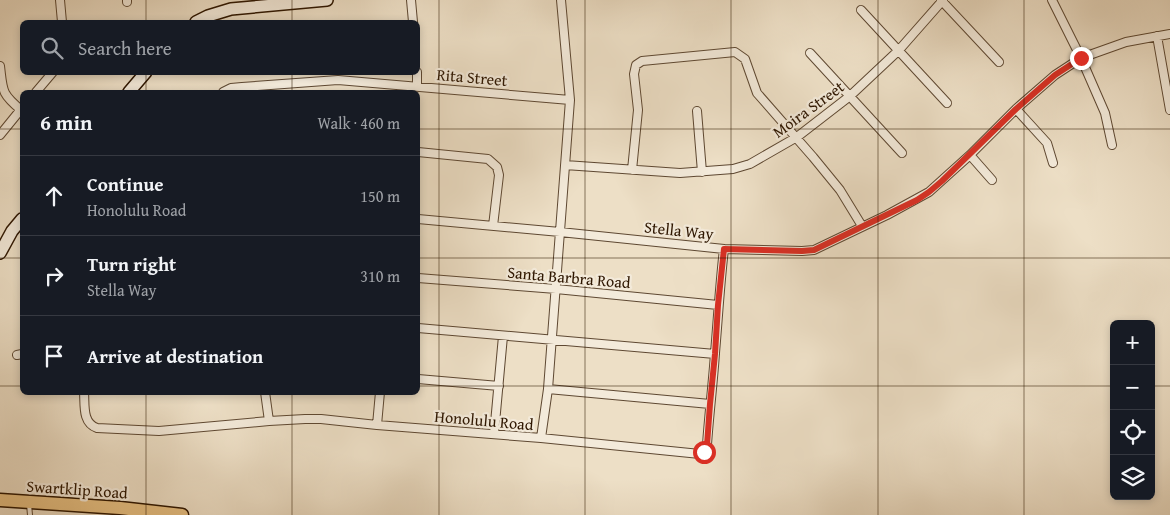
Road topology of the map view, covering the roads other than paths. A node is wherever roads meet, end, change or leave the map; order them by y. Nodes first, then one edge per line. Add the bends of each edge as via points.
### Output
1 (60, 0) edge
2 (327, 0) edge
3 (411, 0) edge
4 (561, 0) edge
5 (942, 0) edge
6 (1052, 0) edge
7 (861, 10) dead end
8 (62, 20) edge
9 (200, 20) edge
10 (413, 20) edge
11 (1170, 34) edge
12 (1157, 36) junction
13 (899, 50) junction
14 (810, 53) dead end
15 (1081, 58) junction
16 (999, 62) dead end
17 (0, 66) edge
18 (50, 75) edge
19 (143, 75) edge
20 (417, 75) edge
21 (417, 86) junction
22 (38, 90) edge
23 (131, 90) edge
24 (227, 90) edge
25 (850, 96) junction
26 (570, 100) junction
27 (947, 103) dead end
28 (20, 108) edge
29 (1016, 109) junction
30 (1170, 110) edge
31 (20, 111) edge
32 (697, 111) dead end
33 (0, 135) edge
34 (797, 138) junction
35 (1112, 145) dead end
36 (420, 152) edge
37 (902, 152) dead end
38 (970, 155) junction
39 (1053, 163) dead end
40 (565, 166) junction
41 (632, 170) junction
42 (702, 172) junction
43 (992, 180) dead end
44 (420, 219) edge
45 (20, 221) edge
46 (493, 226) junction
47 (862, 226) junction
48 (560, 232) junction
49 (724, 249) junction
50 (0, 254) edge
51 (420, 278) edge
52 (556, 289) junction
53 (718, 305) junction
54 (420, 328) edge
55 (503, 336) junction
56 (552, 340) junction
57 (715, 354) junction
58 (420, 379) edge
59 (499, 386) junction
60 (548, 389) junction
61 (84, 395) edge
62 (265, 395) edge
63 (380, 395) edge
64 (710, 404) junction
65 (269, 421) junction
66 (377, 425) junction
67 (494, 434) junction
68 (541, 438) junction
69 (0, 500) edge
70 (29, 501) junction
71 (30, 515) edge
72 (182, 515) edge

1 - 8 street
2 - 9 street via 231,9
3 - 10 street
4 - 26 street
5 - 13 street, Moira Street
5 - 16 street
6 - 15 street
7 - 13 street
11 - 12 street, Stella Way
12 - 15 street, Stella Way via 1126,42
12 - 30 street
13 - 25 street, Moira Street
13 - 27 street
14 - 25 street
15 - 29 street, Stella Way via 1055,75
15 - 35 street via 1105,112
17 - 28 street via 4,94
18 - 22 street
19 - 23 street
20 - 21 street
21 - 24 street, Rita Street via 338,80
21 - 26 street, Rita Street
25 - 34 street, Moira Street
25 - 37 street
26 - 40 street
29 - 38 street, Stella Way
29 - 39 street via 1047,143
31 - 33 street
32 - 42 street
34 - 41 street via 757,93 745,59 735,52 642,61 634,74 638,110
34 - 42 street, Moira Street via 744,166
34 - 47 street via 840,190
36 - 46 street via 488,159 497,167 499,175
38 - 43 street
38 - 47 street, Stella Way via 923,196
40 - 41 street, Moira Street
40 - 48 street
41 - 42 street, Moira Street
44 - 46 street, Stella Way
45 - 50 street
46 - 48 street, Stella Way
47 - 49 street, Stella Way via 814,250
48 - 49 street, Stella Way
48 - 52 street
49 - 53 street, Honolulu Road
51 - 52 street, Santa Barbra Road
52 - 53 street, Santa Barbra Road
52 - 56 street
53 - 57 street, Honolulu Road
54 - 55 street
55 - 56 street
55 - 59 street
56 - 57 street
56 - 60 street
57 - 64 street, Honolulu Road
58 - 59 street
59 - 67 street
60 - 64 street
60 - 68 street
61 - 65 street, Honolulu Road via 87,420 97,428 159,431
62 - 65 street
63 - 66 street
64 - 68 street, Honolulu Road via 707,445 700,454
65 - 66 street, Honolulu Road via 321,419
66 - 67 street, Honolulu Road
67 - 68 street, Honolulu Road
69 - 70 main road, Swartklip Road
70 - 71 lane
70 - 72 main road, Swartklip Road

